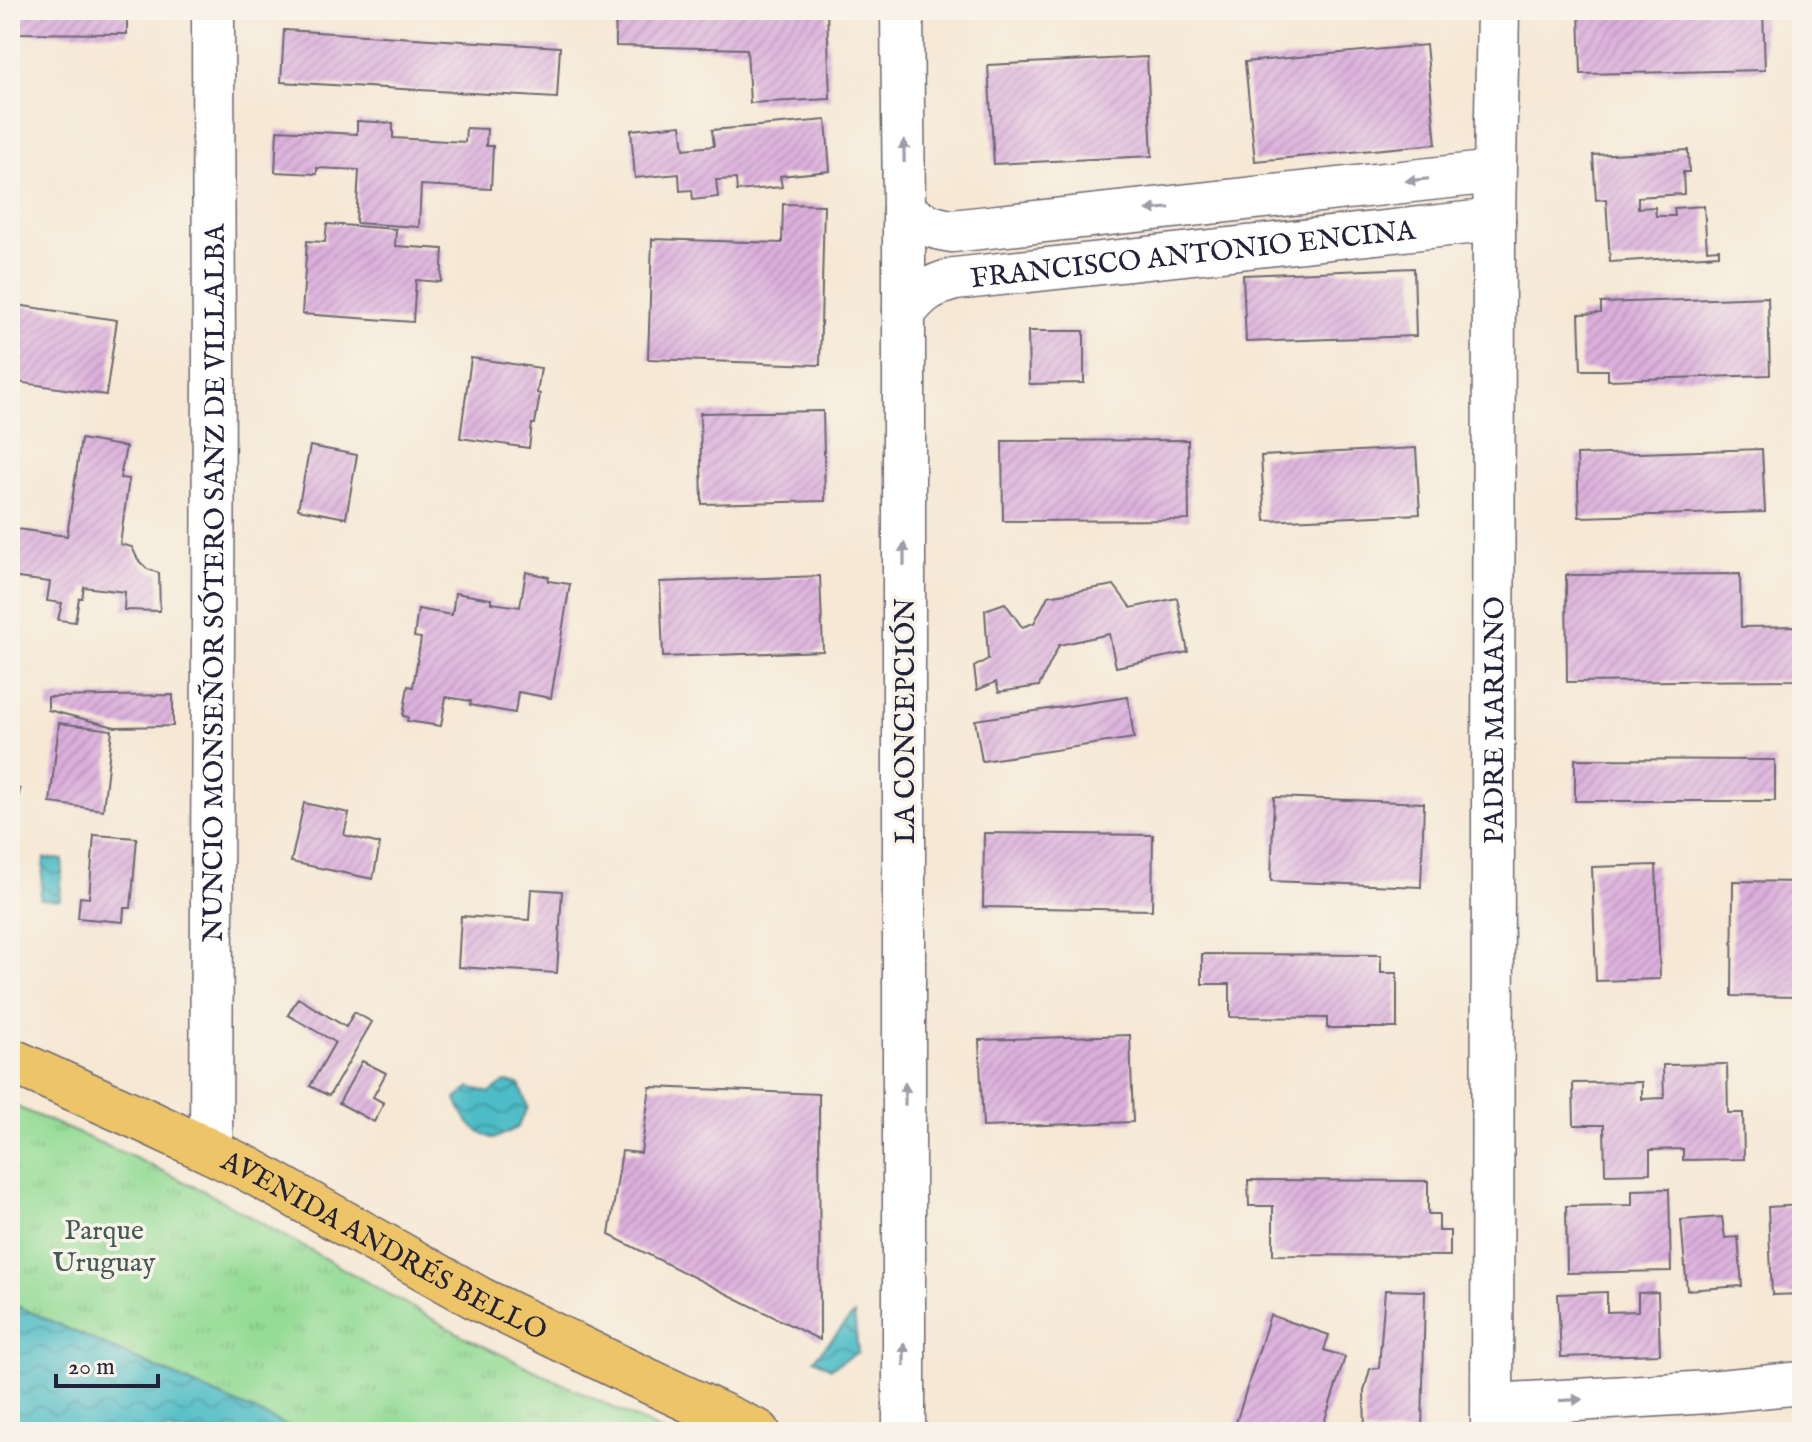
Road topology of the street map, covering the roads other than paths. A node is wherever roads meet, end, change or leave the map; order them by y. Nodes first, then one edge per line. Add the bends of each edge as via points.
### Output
1 (902, 10) edge
2 (1498, 10) edge
3 (213, 16) dead end
4 (1494, 172) junction
5 (904, 210) junction
6 (1494, 220) junction
7 (1003, 226) junction
8 (1009, 272) junction
9 (904, 313) junction
10 (10, 1060) edge
11 (211, 1151) junction
12 (1802, 1383) edge
13 (1493, 1418) edge
14 (758, 1432) edge
15 (904, 1432) edge

5 -> 1 street, LA CONCEPCIÓN
2 - 4 street, PADRE MARIANO
3 - 11 street, NUNCIO MONSEÑOR SÓTERO SANZ DE VILLALBA
4 - 6 street, PADRE MARIANO
4 -> 7 street, FRANCISCO ANTONIO ENCINA
5 - 7 street, FRANCISCO ANTONIO ENCINA via 933,228
5 - 9 street, LA CONCEPCIÓN
6 - 8 street, FRANCISCO ANTONIO ENCINA
6 - 13 street, PADRE MARIANO
7 - 8 street via 992,231 984,252 988,263
8 - 9 street, FRANCISCO ANTONIO ENCINA via 936,284
15 -> 9 street, LA CONCEPCIÓN
10 - 11 main road, AVENIDA ANDRÉS BELLO
11 - 14 main road, AVENIDA ANDRÉS BELLO via 481,1300
13 -> 12 street

